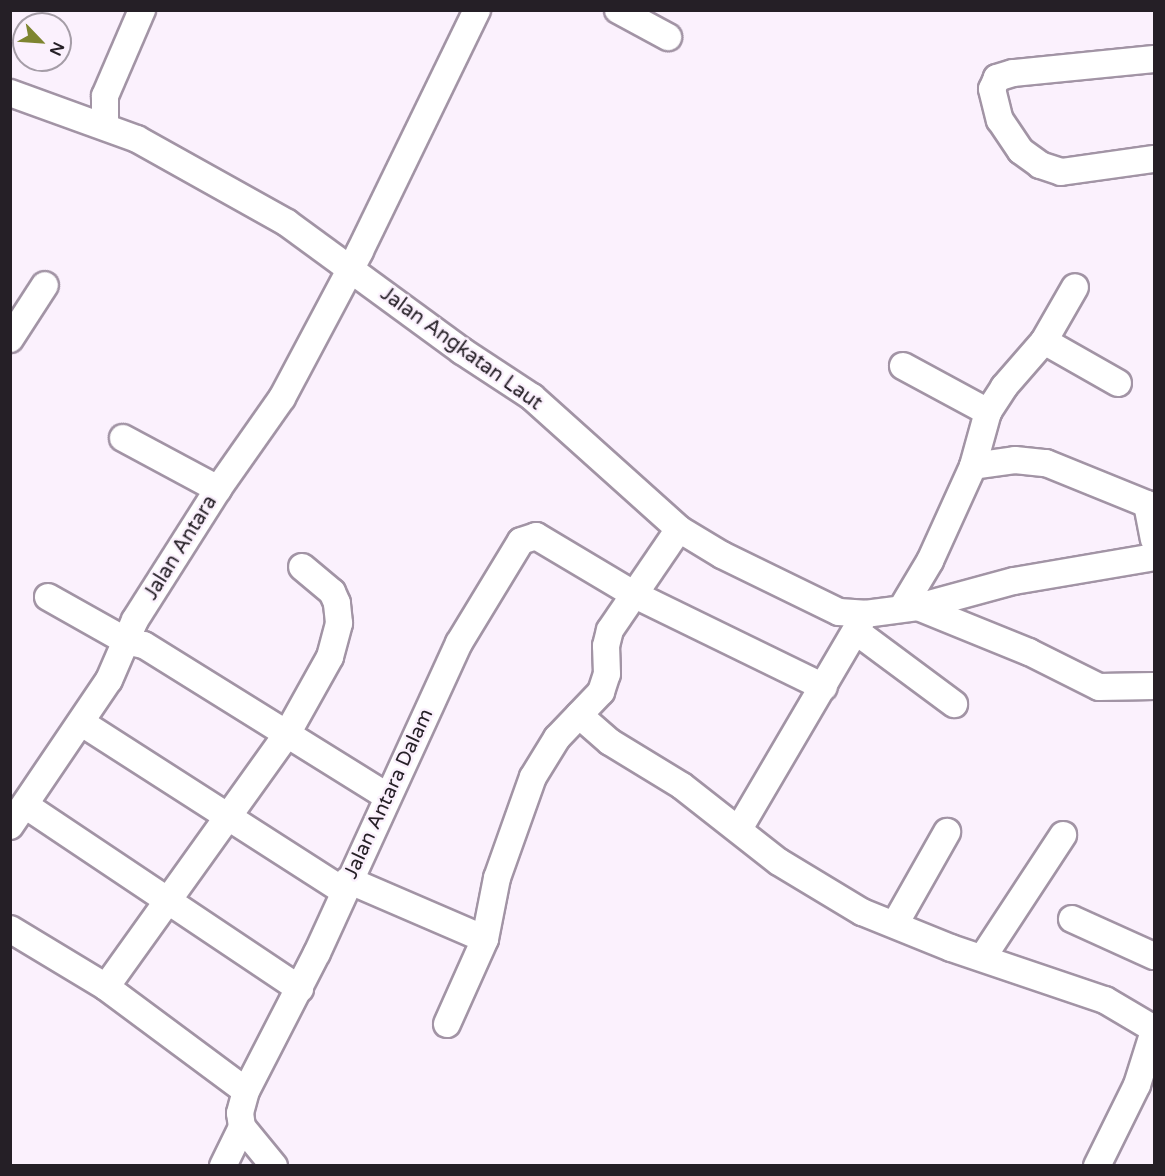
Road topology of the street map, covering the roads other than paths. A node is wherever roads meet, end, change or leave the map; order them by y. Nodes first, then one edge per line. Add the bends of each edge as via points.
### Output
1 (142, 10) edge
2 (477, 10) edge
3 (618, 10) edge
4 (669, 37) dead end
5 (1155, 59) edge
6 (10, 93) edge
7 (105, 125) junction
8 (1155, 159) edge
9 (351, 269) junction
10 (45, 285) dead end
11 (1076, 287) dead end
12 (10, 339) edge
13 (1044, 341) junction
14 (903, 366) dead end
15 (1118, 383) dead end
16 (988, 412) junction
17 (123, 438) dead end
18 (973, 465) junction
19 (218, 489) junction
20 (679, 530) junction
21 (1155, 539) edge
22 (1155, 558) edge
23 (302, 567) dead end
24 (634, 595) junction
25 (48, 597) dead end
26 (910, 608) junction
27 (861, 623) junction
28 (126, 641) junction
29 (1155, 686) edge
30 (824, 687) junction
31 (954, 704) dead end
32 (579, 715) junction
33 (82, 723) junction
34 (287, 734) junction
35 (387, 796) junction
36 (25, 805) junction
37 (229, 819) junction
38 (10, 826) edge
39 (739, 829) junction
40 (947, 832) dead end
41 (1063, 835) dead end
42 (346, 885) junction
43 (171, 900) junction
44 (1072, 919) dead end
45 (895, 924) junction
46 (10, 929) edge
47 (485, 939) junction
48 (1155, 956) edge
49 (983, 957) junction
50 (106, 987) junction
51 (300, 989) junction
52 (447, 1024) dead end
53 (1155, 1030) edge
54 (1146, 1090) edge
55 (246, 1091) junction
56 (242, 1127) junction
57 (223, 1166) edge
58 (274, 1166) edge
59 (1097, 1166) edge

1 - 7 street via 105,96
2 - 9 street, Jalan Antara
3 - 4 street
5 - 8 street via 1013,73 997,78 992,89 1000,120 1021,151 1040,165 1061,172
6 - 7 street, Jalan Angkatan Laut
7 - 9 street, Jalan Angkatan Laut via 200,172 278,217
9 - 19 street, Jalan Antara via 282,398
9 - 20 street, Jalan Angkatan Laut via 532,397
10 - 12 street
11 - 13 street
13 - 15 street
13 - 16 street
14 - 16 street
16 - 18 street
17 - 19 street
18 - 21 street via 1015,460 1056,467 1147,504
18 - 26 street
19 - 28 street, Jalan Antara
20 - 24 street
20 - 27 street, Jalan Angkatan Laut
22 - 26 street, Jalan Angkatan Laut via 1014,581
23 - 34 street via 332,592 339,623 330,657
24 - 30 street, Jalan Antara Dalam
24 - 32 street via 610,630 607,674 601,692
24 - 35 street, Jalan Antara Dalam via 536,536 521,541 459,643
25 - 28 street
26 - 27 street, Jalan Angkatan Laut
26 - 29 street via 1029,652 1098,687
27 - 30 street
27 - 31 street
28 - 33 street, Jalan Antara via 109,680
28 - 34 street via 144,645
30 - 39 street
32 - 39 street via 610,742 682,786
32 - 47 street via 557,738 533,777 497,878
33 - 36 street, Jalan Antara
33 - 37 street
34 - 35 street
34 - 37 street
35 - 42 street, Jalan Antara Dalam
36 - 38 street, Jalan Antara
36 - 43 street
37 - 42 street
37 - 43 street
39 - 45 street via 813,884 862,912
40 - 45 street
41 - 49 street
42 - 47 street
42 - 51 street, Jalan Antara Dalam
43 - 50 street
43 - 51 street
44 - 48 street
45 - 49 street
46 - 50 street
47 - 52 street
49 - 53 street via 1105,1000
50 - 55 street
51 - 55 street, Jalan Antara Dalam
53 - 54 street
54 - 59 street
55 - 56 street, Jalan Antara Dalam via 240,1113
56 - 57 street
56 - 58 street

